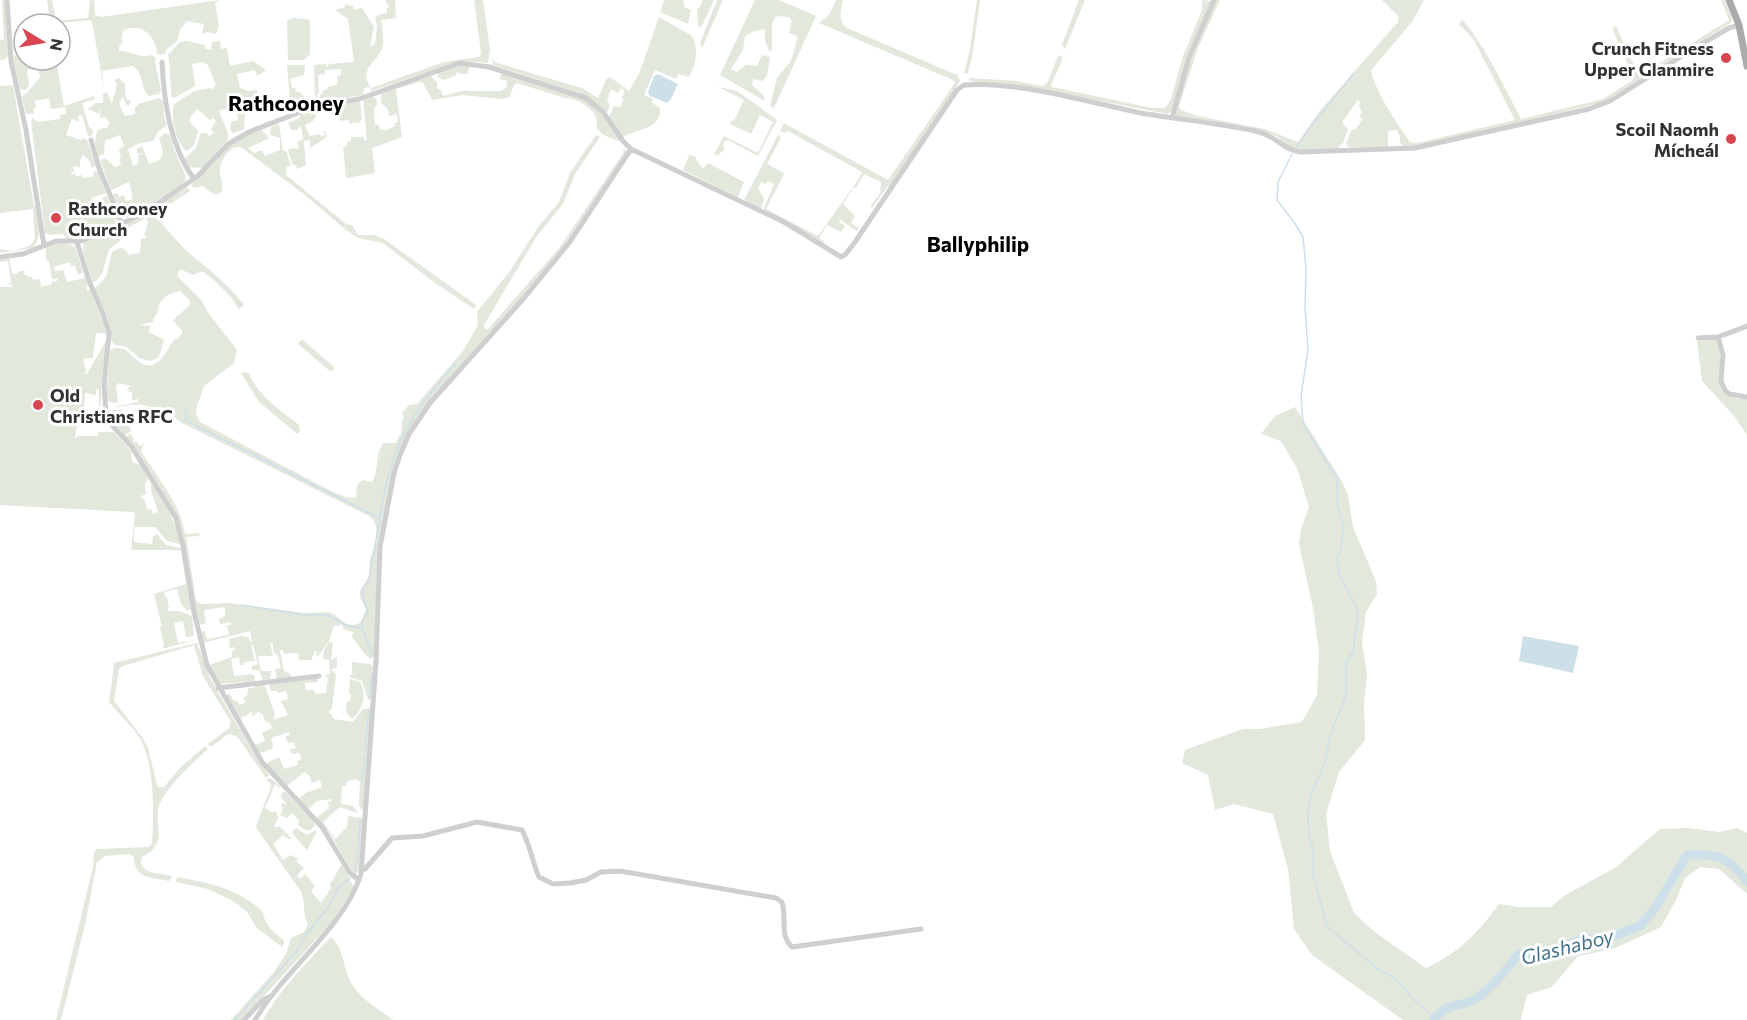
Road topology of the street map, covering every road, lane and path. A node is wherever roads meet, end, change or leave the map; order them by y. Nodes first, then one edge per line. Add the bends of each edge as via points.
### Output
1 (6, 0) edge
2 (1214, 0) edge
3 (1729, 0) edge
4 (1739, 25) junction
5 (162, 62) dead end
6 (1747, 66) edge
7 (1172, 118) junction
8 (91, 140) dead end
9 (631, 149) junction
10 (194, 179) junction
11 (122, 224) junction
12 (77, 242) junction
13 (44, 244) junction
14 (0, 257) edge
15 (1747, 326) edge
16 (1718, 337) junction
17 (1698, 338) dead end
18 (1747, 397) edge
19 (319, 676) dead end
20 (218, 688) junction
21 (363, 868) junction
22 (359, 880) junction
23 (921, 929) dead end
24 (271, 996) junction
25 (244, 1020) edge
26 (255, 1020) edge

1 - 13 street via 11,61
2 - 7 street via 1189,58
3 - 4 main road
4 - 6 main road
4 - 7 street via 1605,104 1411,149 1300,152 1260,133
5 - 10 street via 175,142
7 - 9 street via 1023,89 964,85 855,242 841,256 784,222
8 - 11 street
9 - 10 street via 603,112 586,98 489,67 460,63 359,99 313,107 249,132 228,144
9 - 21 street via 584,220 525,297 430,403 400,455 380,547
10 - 11 street
11 - 12 street
12 - 13 street
12 - 20 street via 109,333 104,385 106,415 131,446 176,518 201,645
13 - 14 street via 31,252
15 - 16 street
16 - 17 street
16 - 18 street via 1723,355 1723,386 1729,394
19 - 20 street
20 - 22 street via 266,768 322,827 350,873
21 - 22 street
21 - 23 street via 392,838 423,836 477,822 522,830 539,877 553,884 620,871 776,898 782,902 783,930 792,947
22 - 24 street via 333,923
24 - 25 street
24 - 26 street

